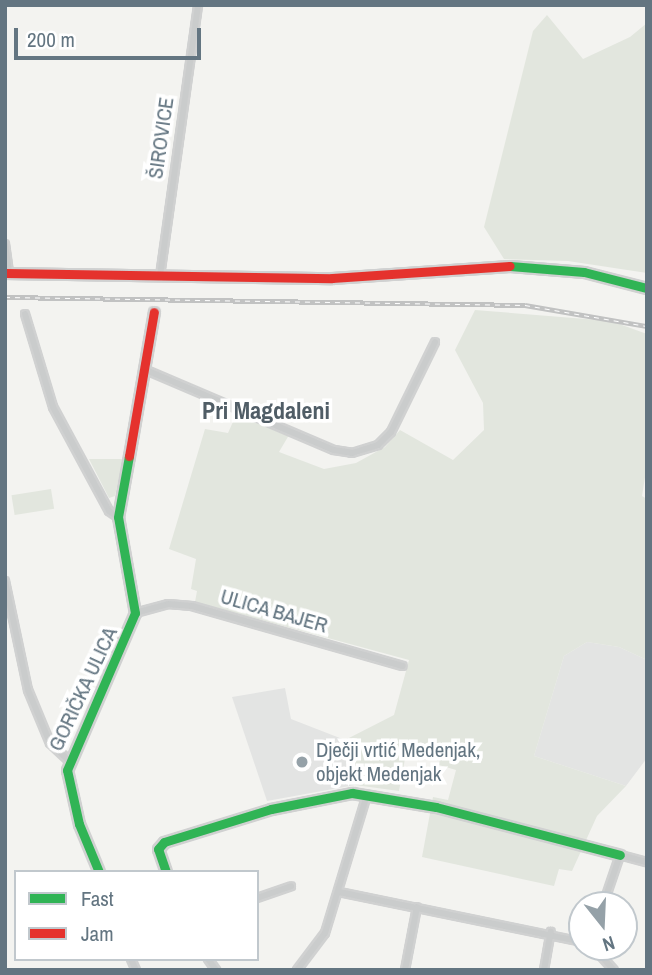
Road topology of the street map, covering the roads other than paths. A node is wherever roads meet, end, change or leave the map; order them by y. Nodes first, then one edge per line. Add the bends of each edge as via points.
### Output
1 (198, 5) edge
2 (5, 244) edge
3 (7, 273) edge
4 (160, 275) junction
5 (647, 288) edge
6 (154, 312) dead end
7 (25, 314) dead end
8 (435, 342) dead end
9 (146, 370) junction
10 (118, 517) junction
11 (5, 581) edge
12 (135, 612) junction
13 (403, 666) dead end
14 (68, 760) junction
15 (367, 795) junction
16 (620, 855) junction
17 (647, 862) edge
18 (98, 870) edge
19 (165, 870) edge
20 (291, 886) dead end
21 (608, 891) edge
22 (339, 892) junction
23 (259, 897) edge
24 (417, 907) junction
25 (551, 932) junction
26 (568, 937) edge
27 (302, 968) edge
28 (405, 970) edge
29 (544, 970) edge

1 - 4 street, ŠIROVICE
2 - 3 street
3 - 4 street
4 - 5 street via 355,277 527,265 584,272
6 - 9 street, GORIČKA ULICA
7 - 10 street, GORIČKA ULICA via 53,407 109,511
8 - 9 street via 391,432 378,445 352,453 334,450
9 - 10 street, GORIČKA ULICA
10 - 12 street, GORIČKA ULICA
11 - 14 street via 34,709 57,754
12 - 13 street, ULICA BAJER via 168,604 192,606
12 - 14 street, GORIČKA ULICA via 128,636
14 - 18 street, GORIČKA ULICA via 69,791
15 - 16 street via 436,807
15 - 19 street via 303,801 159,845
15 - 22 street
16 - 17 street
16 - 21 street
20 - 23 street
22 - 24 street
22 - 27 street via 325,933
24 - 25 street
24 - 28 street
25 - 26 street
25 - 29 street

